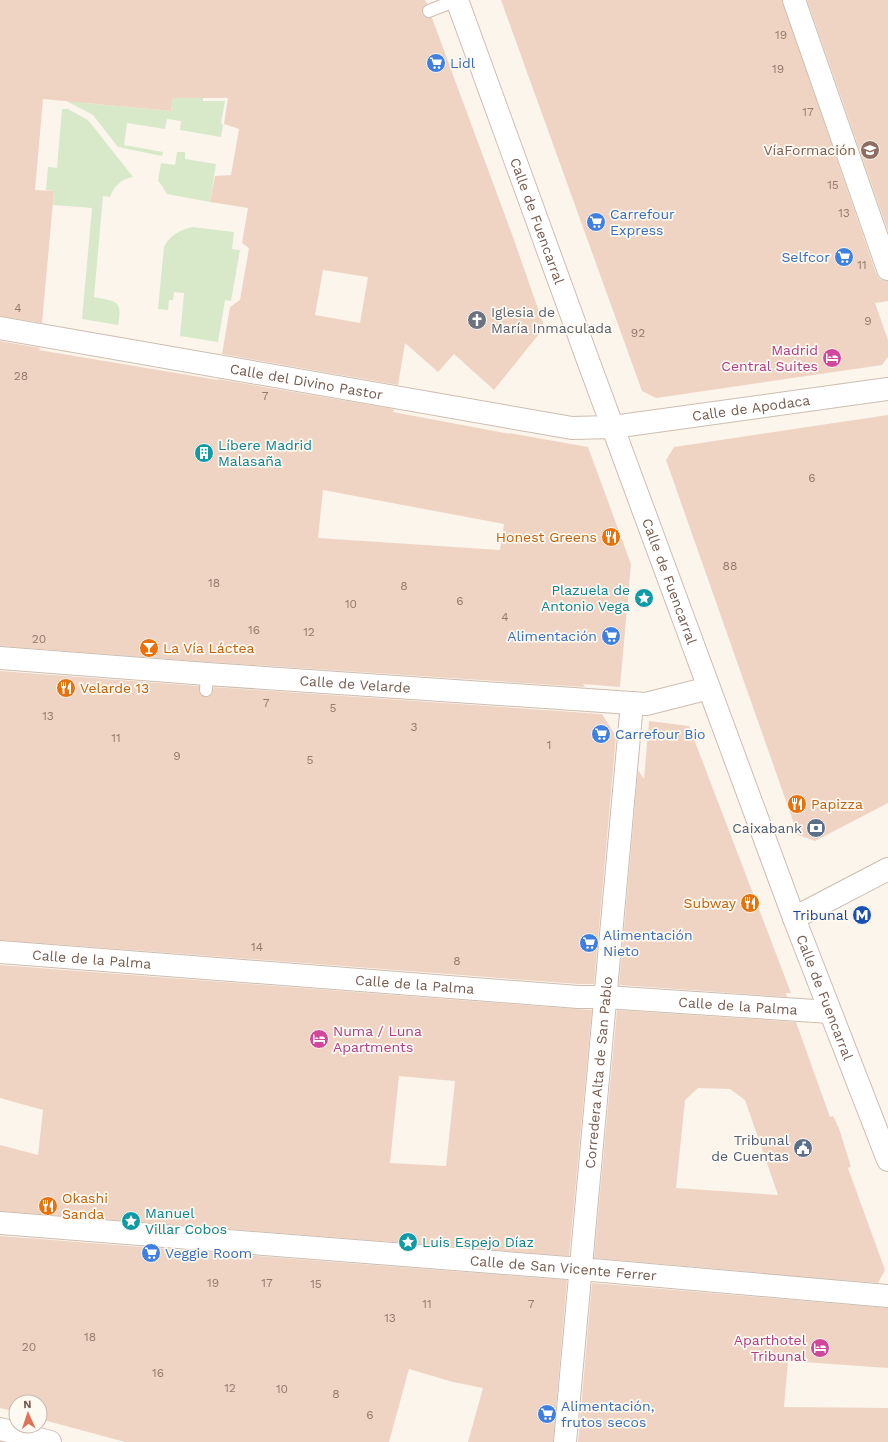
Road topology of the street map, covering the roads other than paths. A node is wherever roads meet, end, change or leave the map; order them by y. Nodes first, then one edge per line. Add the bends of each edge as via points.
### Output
1 (457, 0) edge
2 (794, 0) edge
3 (429, 10) dead end
4 (888, 269) edge
5 (0, 328) edge
6 (888, 389) edge
7 (613, 427) junction
8 (0, 658) edge
9 (709, 688) junction
10 (632, 703) junction
11 (888, 869) edge
12 (794, 918) junction
13 (0, 952) edge
14 (606, 997) junction
15 (830, 1012) junction
16 (888, 1160) edge
17 (0, 1223) edge
18 (581, 1270) junction
19 (888, 1296) edge
20 (0, 1429) edge
21 (50, 1442) edge
22 (565, 1442) edge

1 - 3 lane
1 - 7 street, Calle de Fuencarral
2 - 4 street
5 - 7 street, Calle del Divino Pastor via 572,428
6 - 7 street, Calle de Apodaca
7 - 9 street, Calle de Fuencarral
8 - 10 street, Calle de Velarde via 206,682
9 - 10 street, Calle de Velarde via 646,704
9 - 12 street, Calle de Fuencarral
10 - 14 street, Corredera Alta de San Pablo
11 - 12 street
12 - 15 street, Calle de Fuencarral
13 - 14 street, Calle de la Palma via 578,997
14 - 15 street, Calle de la Palma
14 - 18 street, Corredera Alta de San Pablo
15 - 16 street, Calle de Fuencarral
17 - 18 street, Calle de San Vicente Ferrer
18 - 19 street, Calle de San Vicente Ferrer
18 - 22 street, Corredera Alta de San Pablo
20 - 21 street

